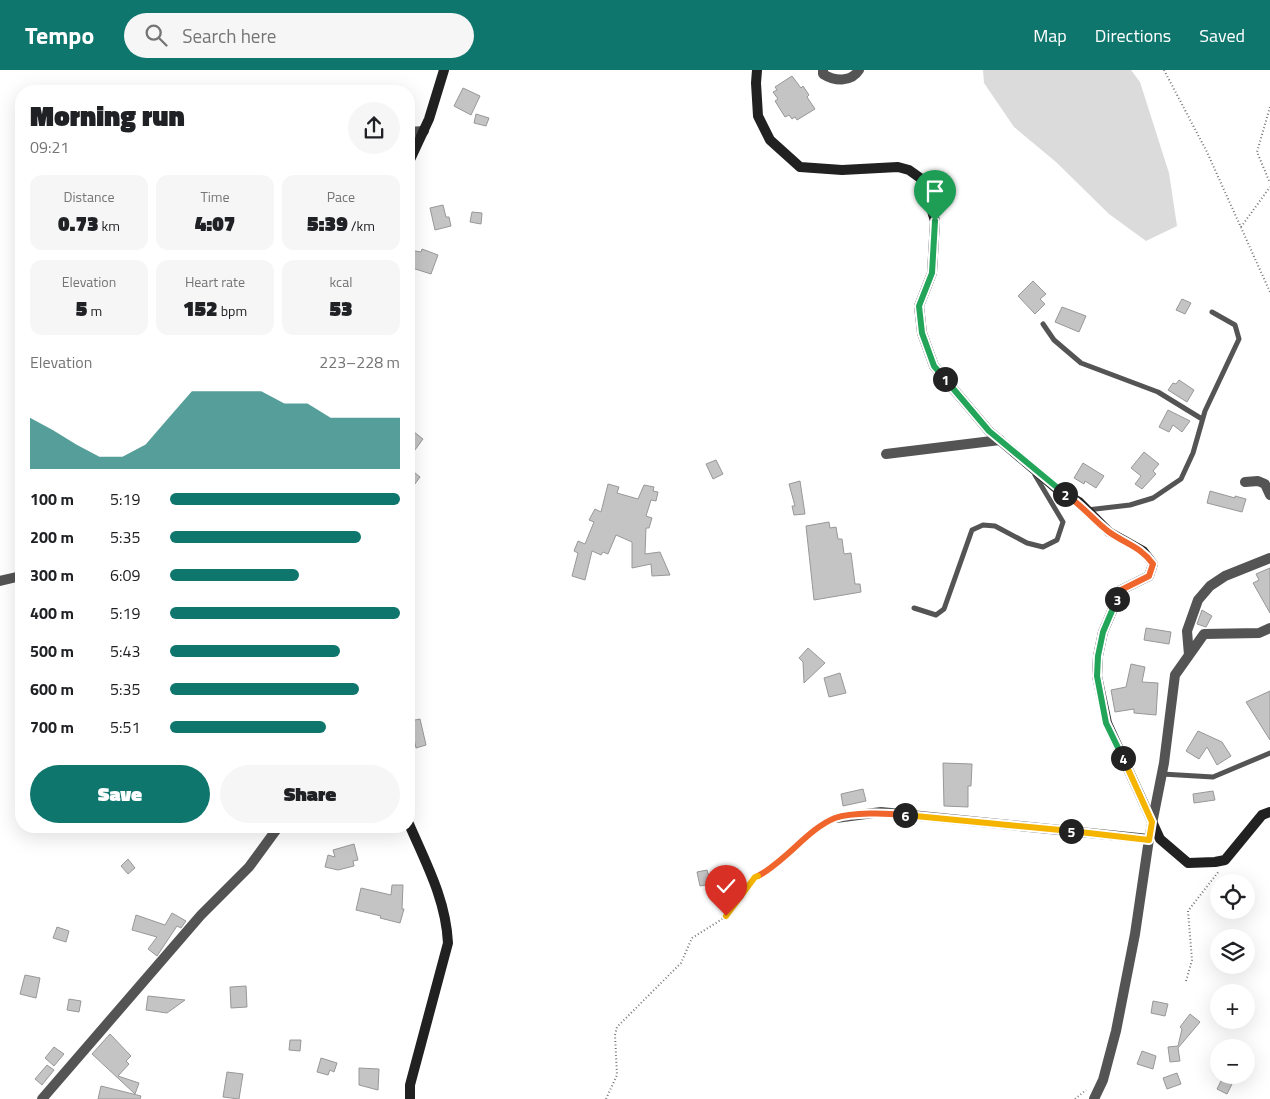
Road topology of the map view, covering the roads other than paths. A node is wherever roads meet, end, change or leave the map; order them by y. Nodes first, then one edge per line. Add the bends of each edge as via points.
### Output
1 (444, 70) edge
2 (757, 70) edge
3 (823, 70) edge
4 (859, 70) edge
5 (424, 130) junction
6 (415, 131) edge
7 (415, 149) edge
8 (1212, 312) dead end
9 (1043, 324) dead end
10 (1202, 420) junction
11 (1000, 440) junction
12 (886, 454) dead end
13 (1028, 464) junction
14 (1245, 482) dead end
15 (1270, 495) edge
16 (1087, 510) junction
17 (1270, 558) edge
18 (15, 577) edge
19 (0, 581) edge
20 (914, 608) dead end
21 (1270, 628) edge
22 (1189, 655) junction
23 (1270, 753) edge
24 (1162, 774) junction
25 (1270, 812) edge
26 (836, 818) road end
27 (1152, 822) junction
28 (275, 833) edge
29 (413, 833) edge
30 (1149, 840) junction
31 (42, 1099) edge
32 (410, 1099) edge
33 (1094, 1099) edge

1 - 5 street
2 - 11 street via 758,116 770,140 800,168 898,167 923,180 935,221 932,273 919,306 922,333 934,366
3 - 4 street via 832,79 846,80
5 - 6 street
5 - 7 street
8 - 10 lane via 1235,325 1240,339
9 - 10 lane via 1054,340 1081,363 1158,392
10 - 16 lane via 1193,453 1181,479 1153,498 1130,505
11 - 12 street
11 - 13 street
13 - 16 street
13 - 20 lane via 1063,522 1057,540 1043,547 1026,543 996,526 983,524 972,530 944,609 936,615
14 - 15 street via 1265,484
16 - 27 street via 1109,532 1143,552 1153,564 1149,576 1121,590 1103,632 1097,676 1106,723
17 - 22 street via 1224,576 1198,600 1187,631
18 - 19 street
21 - 22 street via 1259,633 1204,634
22 - 24 street via 1175,675
23 - 24 lane via 1213,776
24 - 27 street
25 - 27 street via 1262,815 1225,860 1215,862 1188,862 1160,839
26 - 30 street via 881,812
27 - 30 street
28 - 31 street via 249,867 201,916
29 - 32 street via 439,892 448,943 410,1085
30 - 33 street via 1116,1030 1103,1080

